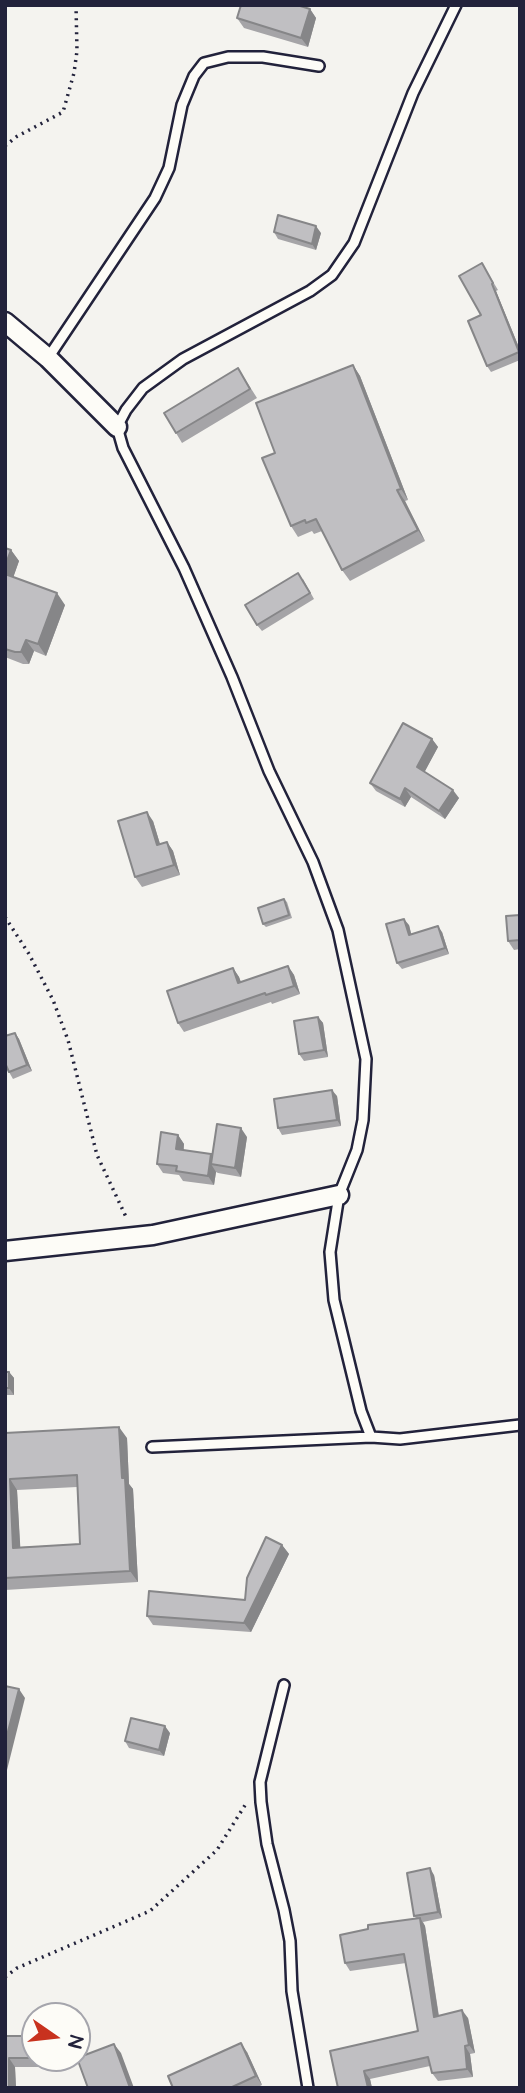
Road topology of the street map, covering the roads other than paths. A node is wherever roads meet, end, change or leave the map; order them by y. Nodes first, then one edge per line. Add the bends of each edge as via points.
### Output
1 (456, 5) edge
2 (319, 66) dead end
3 (5, 323) edge
4 (48, 358) junction
5 (117, 427) junction
6 (339, 1195) junction
7 (5, 1251) edge
8 (520, 1425) edge
9 (370, 1437) junction
10 (152, 1447) dead end
11 (284, 1685) dead end
12 (308, 2088) edge

1 - 5 lane via 413,93 354,243 332,275 183,359 143,388
2 - 4 lane via 263,57 228,57 204,63 182,106 169,168 155,198
3 - 4 street
4 - 5 street
5 - 6 lane via 232,677 338,930 366,1059 363,1120
6 - 7 street via 136,1237
6 - 9 lane via 330,1252 334,1300
8 - 9 lane via 451,1435
9 - 10 lane
11 - 12 lane via 260,1782 267,1844 290,1941 292,1990

